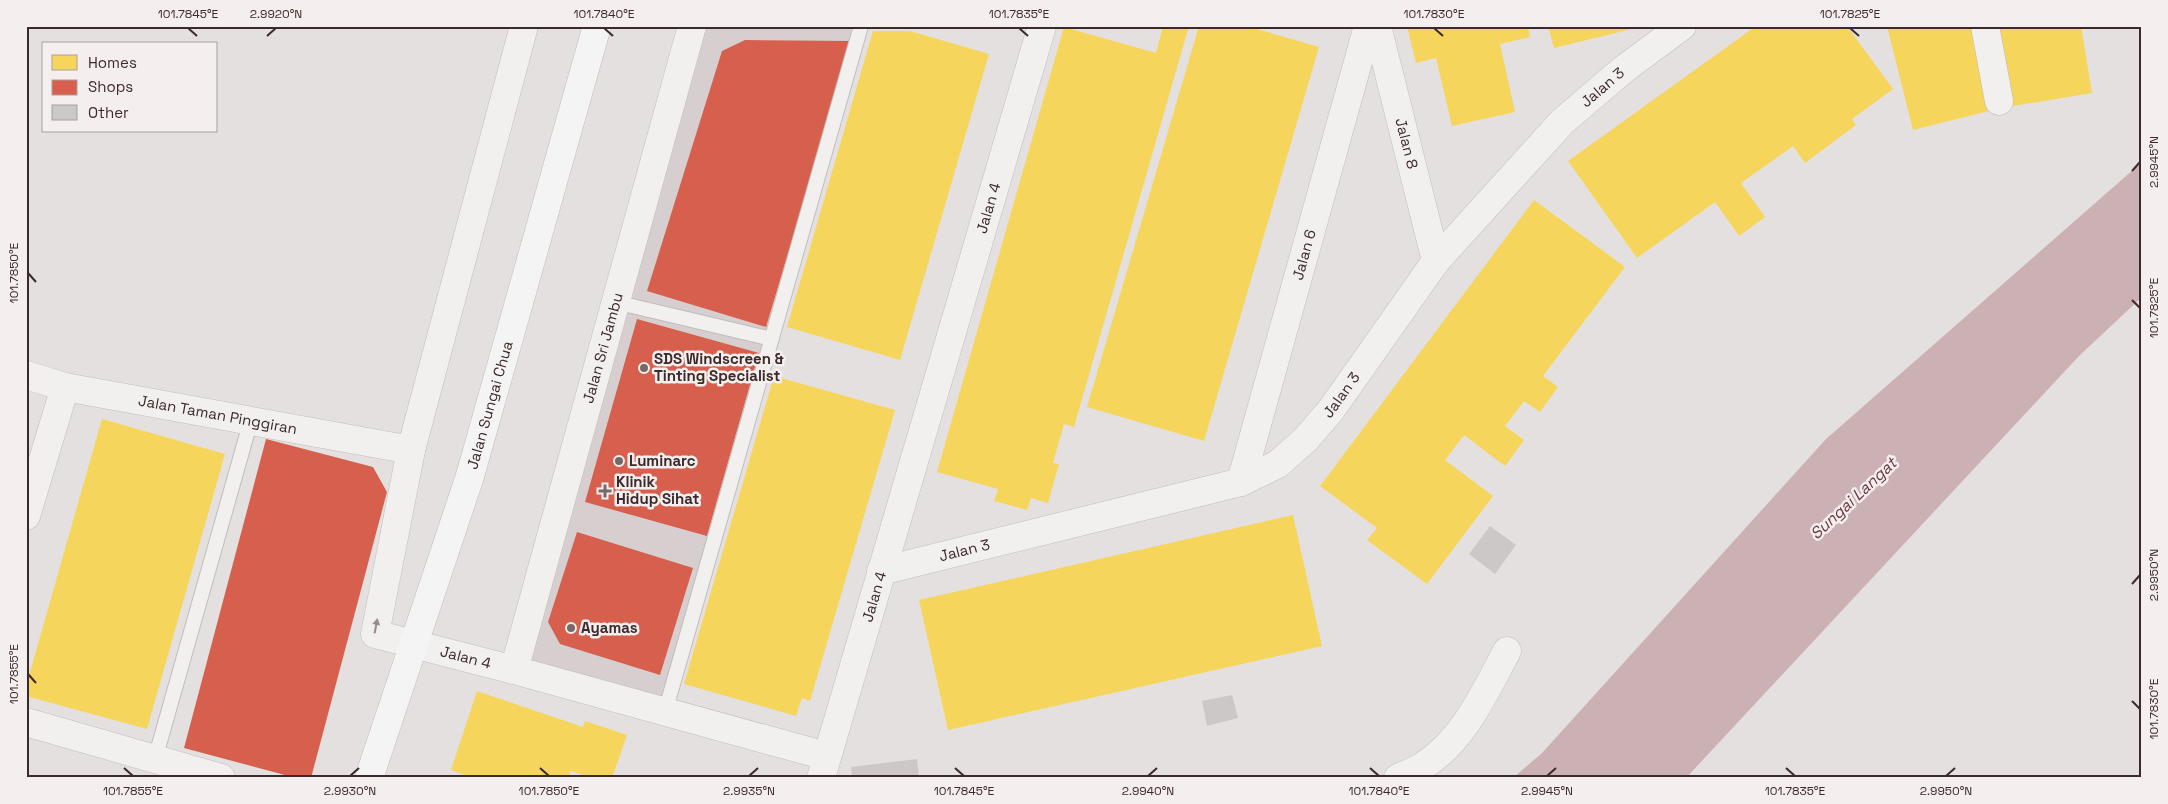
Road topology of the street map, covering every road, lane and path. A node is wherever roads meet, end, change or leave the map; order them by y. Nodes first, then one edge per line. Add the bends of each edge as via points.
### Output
1 (524, 26) edge
2 (597, 26) edge
3 (692, 26) edge
4 (861, 26) edge
5 (1042, 26) edge
6 (1368, 26) edge
7 (1377, 26) edge
8 (1682, 26) edge
9 (1985, 26) edge
10 (1999, 101) dead end
11 (1436, 261) junction
12 (615, 302) junction
13 (772, 339) junction
14 (26, 375) edge
15 (65, 388) junction
16 (251, 420) junction
17 (411, 450) junction
18 (1241, 482) junction
19 (26, 516) edge
20 (881, 570) junction
21 (413, 644) junction
22 (1507, 651) dead end
23 (514, 670) junction
24 (666, 712) junction
25 (26, 722) edge
26 (154, 758) junction
27 (823, 767) edge
28 (221, 778) edge
29 (369, 778) edge
30 (1398, 778) edge

1 - 17 street
2 - 21 main road, Jalan Sungai Chua via 470,476
3 - 12 street, Jalan Sri Jambu
4 - 13 lane
5 - 20 street, Jalan 4
6 - 18 street, Jalan 6
7 - 11 street, Jalan 8
8 - 11 street, Jalan 3 via 1624,69 1562,122
9 - 10 street
11 - 18 street, Jalan 3 via 1325,418 1278,464
12 - 13 lane
12 - 23 street, Jalan Sri Jambu
13 - 24 lane
14 - 15 street, Jalan Taman Pinggiran
15 - 16 street, Jalan Taman Pinggiran
15 - 19 street
16 - 17 street, Jalan Taman Pinggiran
16 - 26 lane
21 -> 17 street, Jalan 4 via 374,634
18 - 20 street, Jalan 3
20 - 27 street, Jalan 4
21 - 23 street, Jalan 4
21 - 29 main road, Jalan Sungai Chua
22 - 30 street via 1463,729 1422,767
23 - 24 street, Jalan 4
24 - 27 street, Jalan 4
25 - 26 street
26 - 28 street

